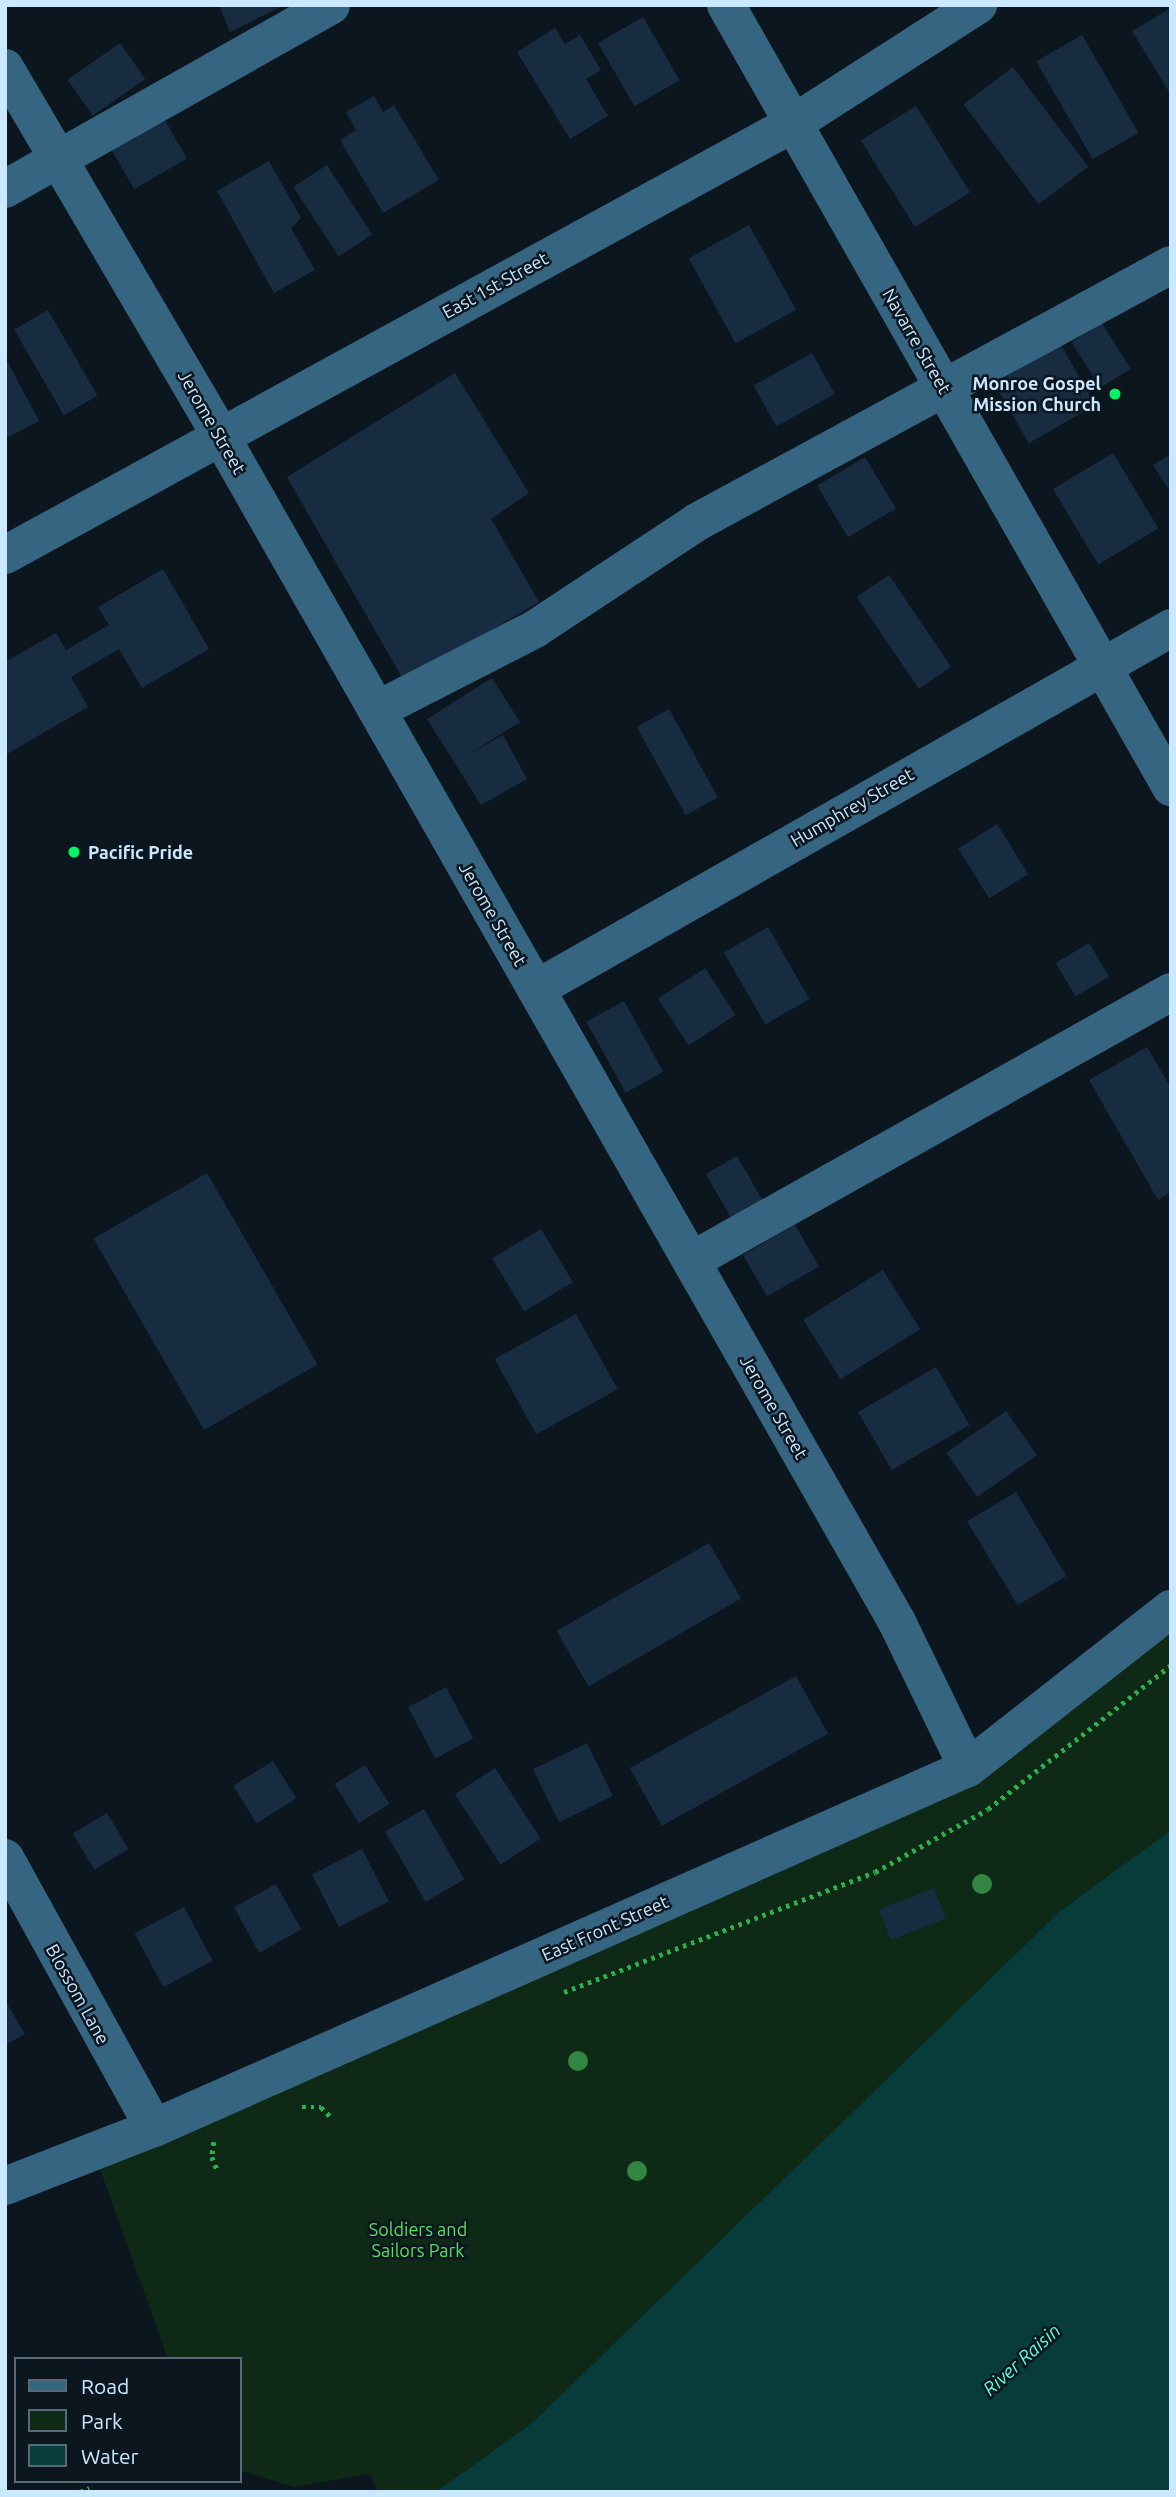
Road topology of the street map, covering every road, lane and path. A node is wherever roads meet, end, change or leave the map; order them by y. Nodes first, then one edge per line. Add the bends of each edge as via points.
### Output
1 (331, 5) edge
2 (726, 5) edge
3 (978, 5) edge
4 (5, 68) edge
5 (794, 123) junction
6 (58, 159) junction
7 (5, 189) edge
8 (1171, 265) edge
9 (944, 387) junction
10 (220, 435) junction
11 (5, 555) edge
12 (1171, 628) edge
13 (1101, 664) junction
14 (377, 710) junction
15 (1171, 787) edge
16 (536, 989) junction
17 (1171, 992) edge
18 (691, 1261) junction
19 (1171, 1609) edge
20 (968, 1768) junction
21 (5, 1858) edge
22 (154, 2128) junction
23 (5, 2186) edge
24 (89, 2488) dead end
25 (80, 2492) edge

1 - 6 street
2 - 5 street, Navarre Street
3 - 5 street, East 1st Street
4 - 6 street, Jerome Street
5 - 9 street, Navarre Street
5 - 10 street, East 1st Street
6 - 7 street
6 - 10 street, Jerome Street
8 - 9 street
9 - 13 street, Navarre Street
9 - 14 street via 697,522 535,629
10 - 11 street, East 1st Street
10 - 14 street, Jerome Street
12 - 13 street, Humphrey Street
13 - 15 street, Navarre Street
13 - 16 street, Humphrey Street
14 - 16 street, Jerome Street
16 - 18 street, Jerome Street
17 - 18 street
18 - 20 street, Jerome Street via 897,1622
19 - 20 street, East Front Street
20 - 22 street, East Front Street
21 - 22 street, Blossom Lane
22 - 23 street, East Front Street
24 - 25 path

